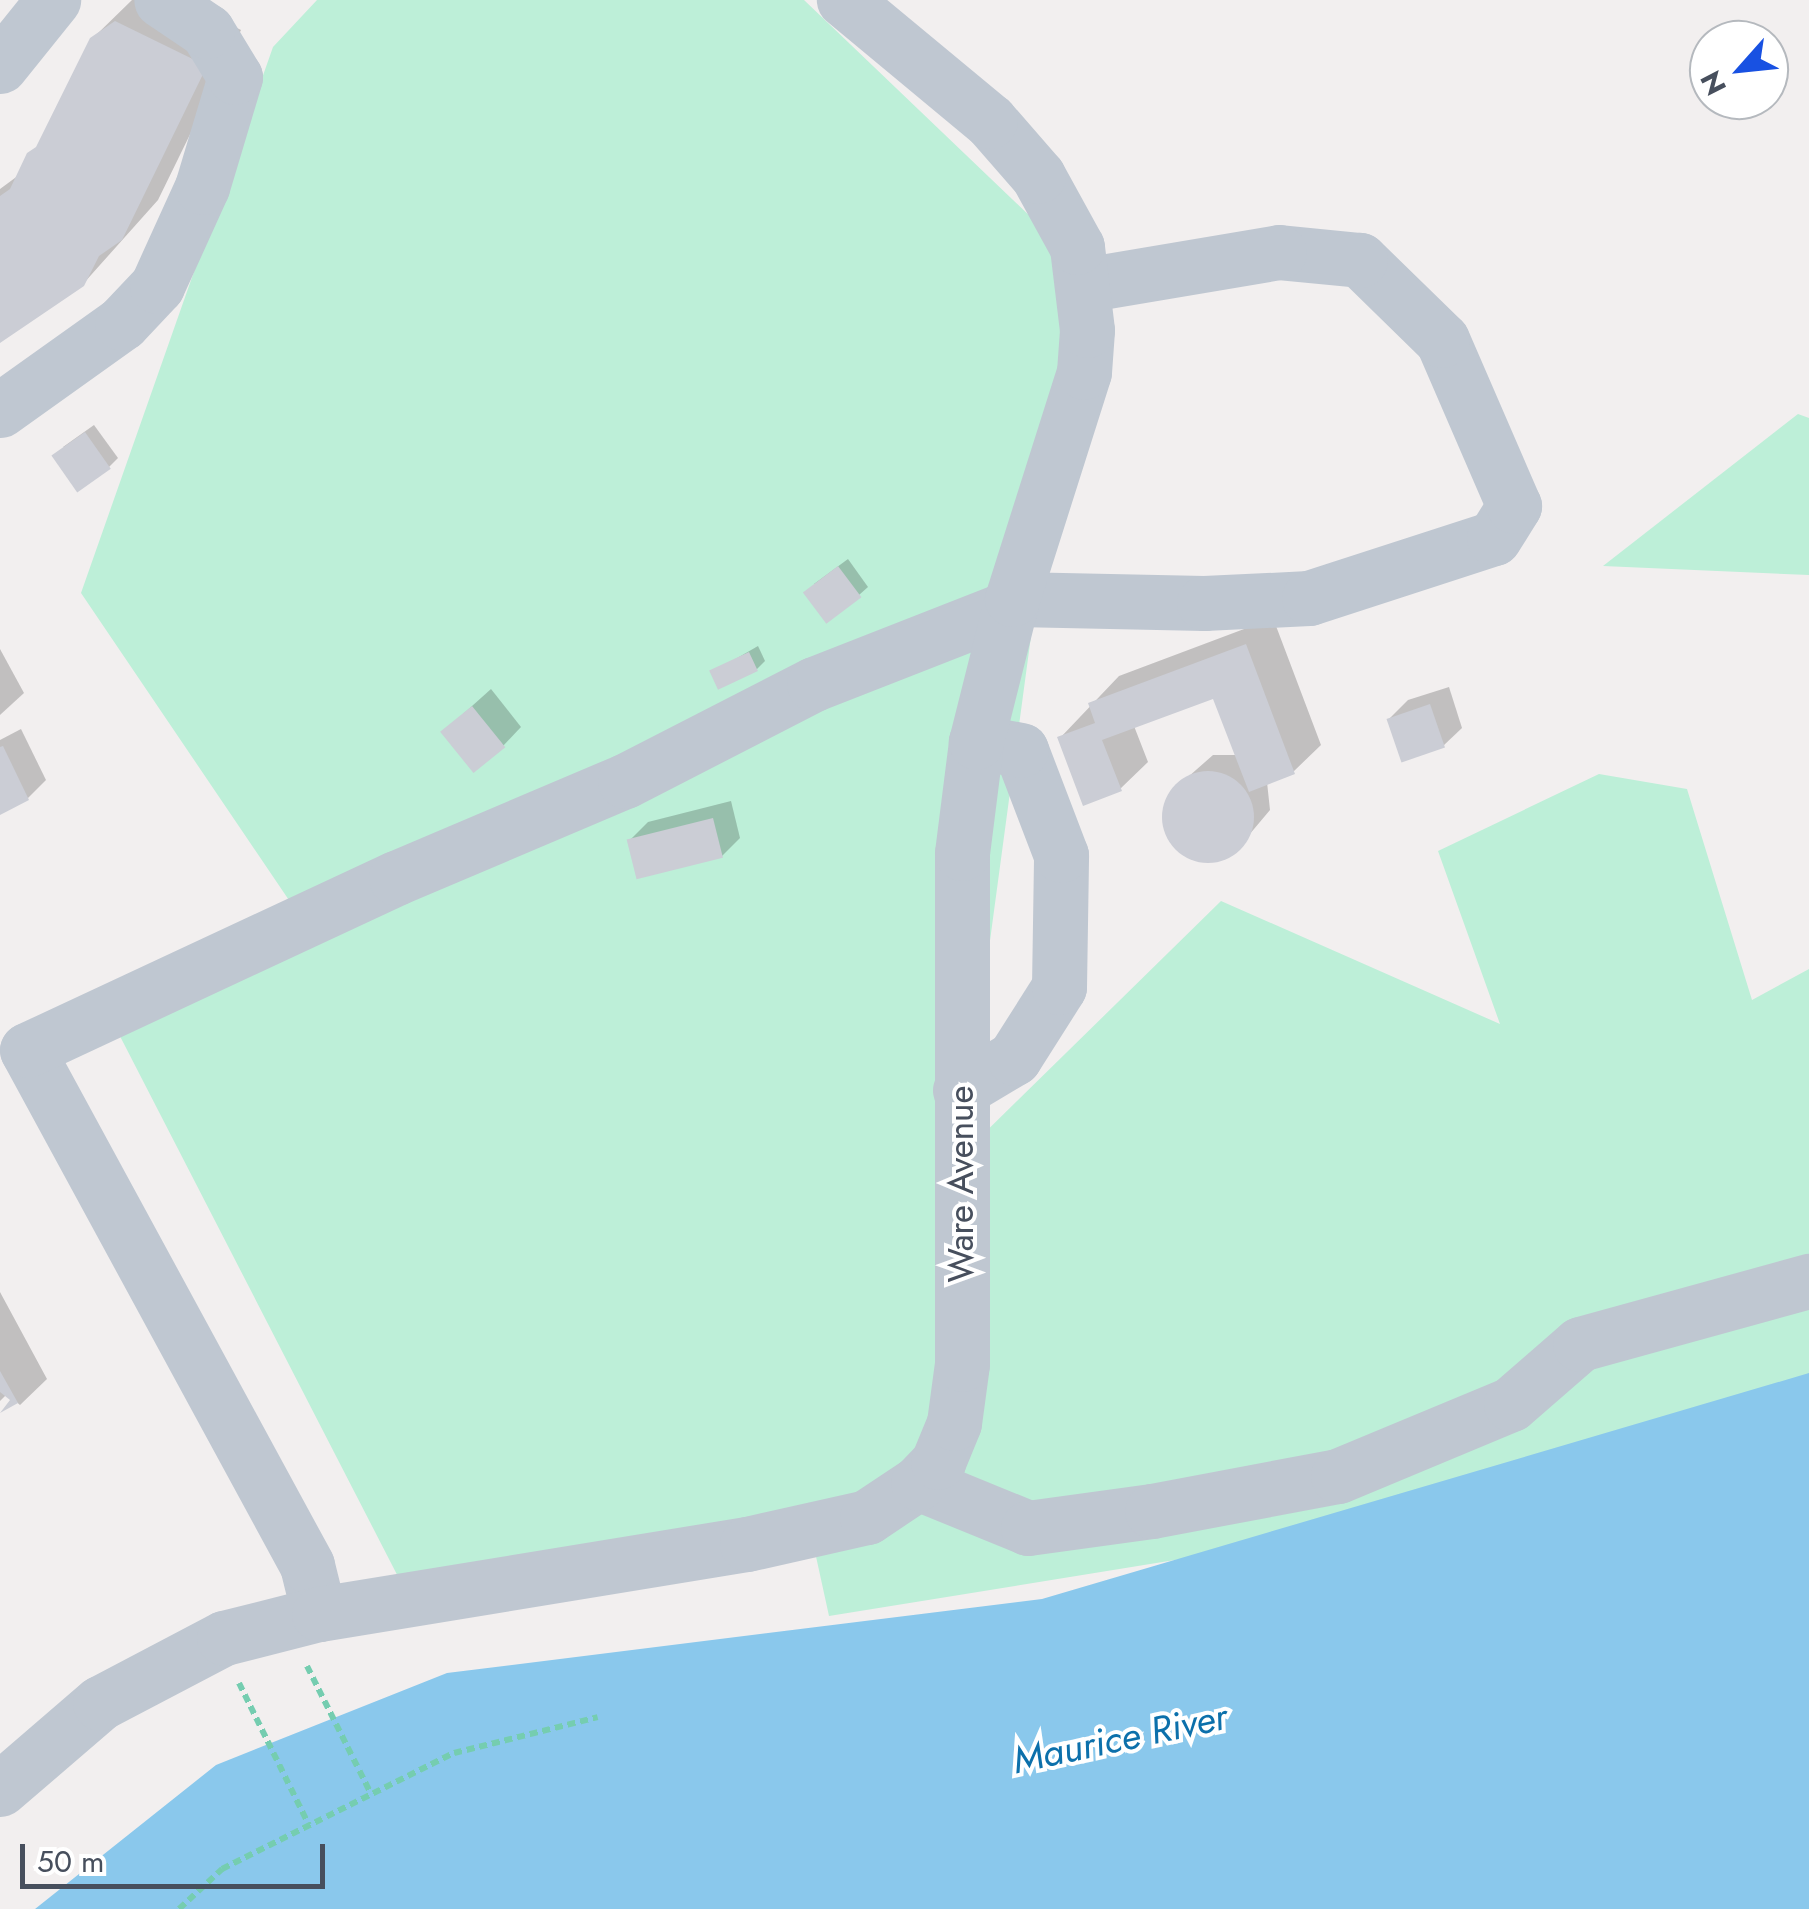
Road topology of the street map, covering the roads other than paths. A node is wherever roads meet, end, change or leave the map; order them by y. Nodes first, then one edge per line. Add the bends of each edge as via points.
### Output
1 (53, 0) edge
2 (161, 0) edge
3 (844, 0) edge
4 (0, 66) edge
5 (1083, 285) junction
6 (0, 410) edge
7 (1011, 603) junction
8 (976, 742) junction
9 (14, 1057) edge
10 (960, 1090) junction
11 (1809, 1281) edge
12 (918, 1483) junction
13 (312, 1638) junction
14 (0, 1788) edge

1 - 4 street
2 - 6 street via 207,31 235,77 202,187 158,286 122,323
3 - 5 street, Ware Avenue via 990,121 1038,176 1077,246
5 - 7 street, Ware Avenue via 1084,372
5 - 7 street via 1279,252 1360,260 1442,340 1514,506 1494,538 1309,598
7 - 8 street, Ware Avenue
7 - 9 street via 814,684 625,782 396,878
8 - 10 street, Ware Avenue via 962,853
8 - 10 street via 1021,750 1061,856 1059,986 1014,1058
9 - 13 street via 307,1565
10 - 12 street, Ware Avenue via 962,1364 954,1424 938,1462
11 - 12 street via 1580,1344 1511,1404 1338,1476 1028,1528
12 - 13 street, Ware Avenue via 867,1517
13 - 14 street, Ware Avenue via 224,1638 181,1658 100,1702

